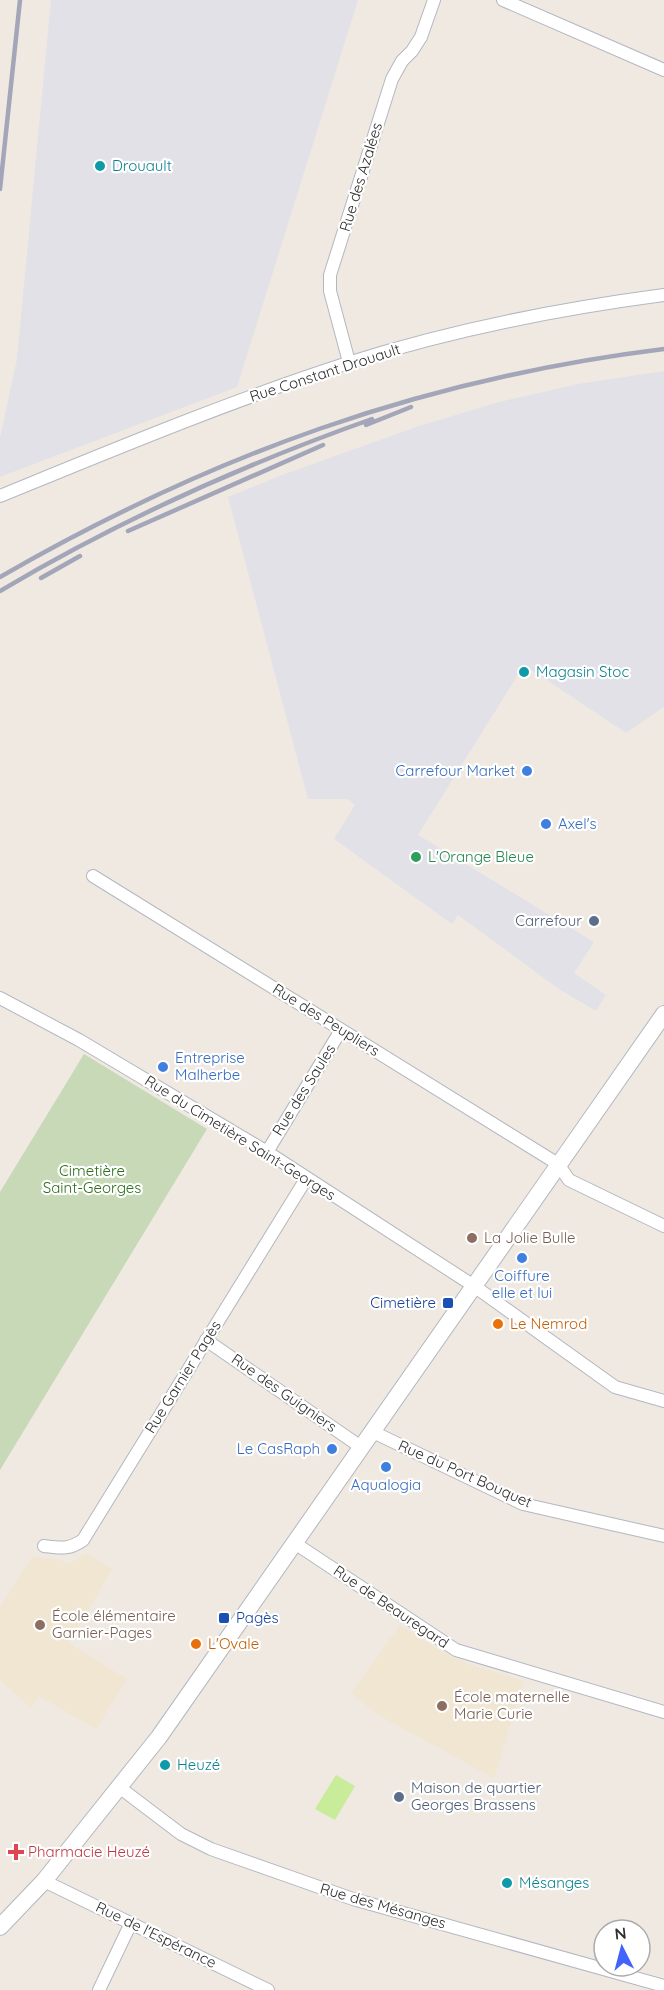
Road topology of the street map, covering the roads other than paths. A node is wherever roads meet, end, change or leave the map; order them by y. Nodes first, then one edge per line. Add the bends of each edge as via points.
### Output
1 (434, 0) edge
2 (503, 0) edge
3 (664, 70) edge
4 (664, 295) edge
5 (349, 362) junction
6 (0, 496) edge
7 (93, 876) dead end
8 (0, 998) edge
9 (664, 1014) edge
10 (341, 1030) junction
11 (658, 1032) edge
12 (267, 1152) junction
13 (558, 1164) junction
14 (306, 1179) junction
15 (664, 1226) edge
16 (474, 1286) junction
17 (206, 1340) junction
18 (664, 1401) edge
19 (373, 1432) junction
20 (361, 1447) junction
21 (664, 1536) edge
22 (296, 1544) junction
23 (44, 1546) dead end
24 (664, 1712) edge
25 (119, 1787) junction
26 (44, 1881) junction
27 (131, 1923) junction
28 (0, 1927) edge
29 (664, 1986) edge
30 (99, 1990) edge
31 (268, 1990) edge

1 - 5 street, Rue des Azalées via 420,37 392,79 330,275 330,291
2 - 3 street
4 - 5 street, Rue Constant Drouault via 491,325
5 - 6 street, Rue Constant Drouault via 189,419
7 - 10 street, Rue des Peupliers
8 - 12 street, Rue du Cimetière Saint-Georges via 79,1040
9 - 11 main road
10 - 12 street, Rue des Saules
10 - 13 street, Rue des Peupliers
11 - 13 main road
12 - 14 street, Rue du Cimetière Saint-Georges
13 - 15 street, Rue des Peupliers via 569,1180
13 - 16 main road
14 - 16 street, Rue du Cimetière Saint-Georges
14 - 17 street, Rue Garnier Pagès
16 - 18 street, Rue du Cimetière Saint-Georges via 615,1387
16 - 19 main road
17 - 20 street, Rue des Guigniers
17 - 23 street, Rue Garnier Pagès via 83,1540 64,1549
19 - 20 main road
19 - 21 street, Rue du Port Bouquet via 523,1504
20 - 22 main road
22 - 24 street, Rue de Beauregard via 456,1650
22 - 25 main road
25 - 26 main road
25 - 29 street, Rue des Mésanges via 181,1834 211,1849 353,1899
26 - 27 street, Rue de l'Espérance
26 - 28 main road
27 - 30 street
27 - 31 street, Rue de l'Espérance

